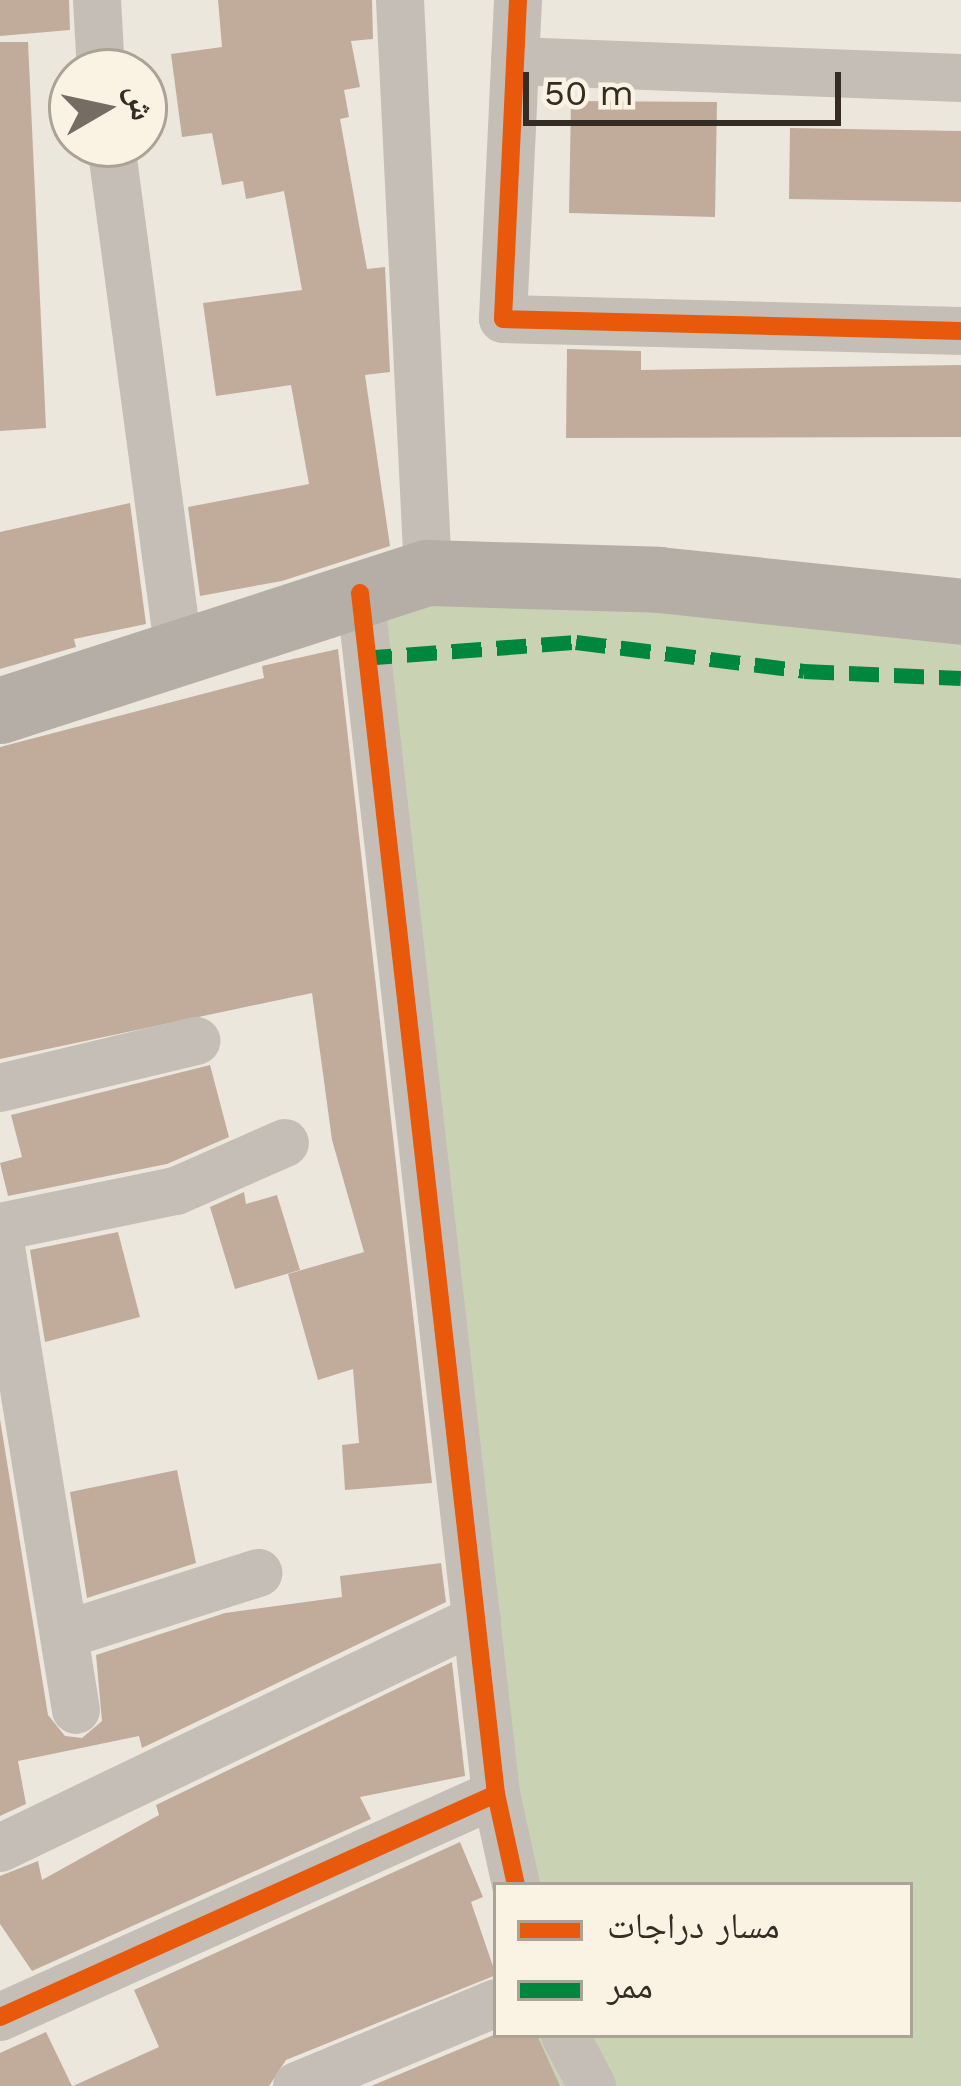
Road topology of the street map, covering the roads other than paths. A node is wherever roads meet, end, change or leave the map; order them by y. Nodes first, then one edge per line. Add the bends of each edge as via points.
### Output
1 (97, 0) edge
2 (400, 0) edge
3 (518, 0) edge
4 (99, 48) edge
5 (515, 61) junction
6 (961, 78) edge
7 (114, 168) edge
8 (961, 332) edge
9 (428, 573) junction
10 (360, 593) junction
11 (960, 612) edge
12 (178, 653) junction
13 (0, 711) edge
14 (196, 1041) dead end
15 (0, 1088) edge
16 (285, 1143) dead end
17 (0, 1227) edge
18 (0, 1241) edge
19 (258, 1573) dead end
20 (477, 1619) junction
21 (67, 1634) junction
22 (76, 1710) dead end
23 (496, 1794) junction
24 (0, 1848) edge
25 (515, 1882) edge
26 (493, 2003) edge
27 (0, 2017) edge
28 (567, 2038) edge
29 (297, 2086) edge
30 (592, 2086) edge

1 - 4 street
2 - 9 street
3 - 5 street
5 - 6 street
5 - 8 street via 502,319
7 - 12 street
9 - 10 main road
9 - 11 main road via 659,580
10 - 12 main road
10 - 20 street
12 - 13 main road
14 - 15 street
16 - 17 street via 176,1191
18 - 21 street
19 - 21 street
20 - 23 street
20 - 24 street
21 - 22 street
23 - 25 street
23 - 27 street
26 - 29 street
28 - 30 street

